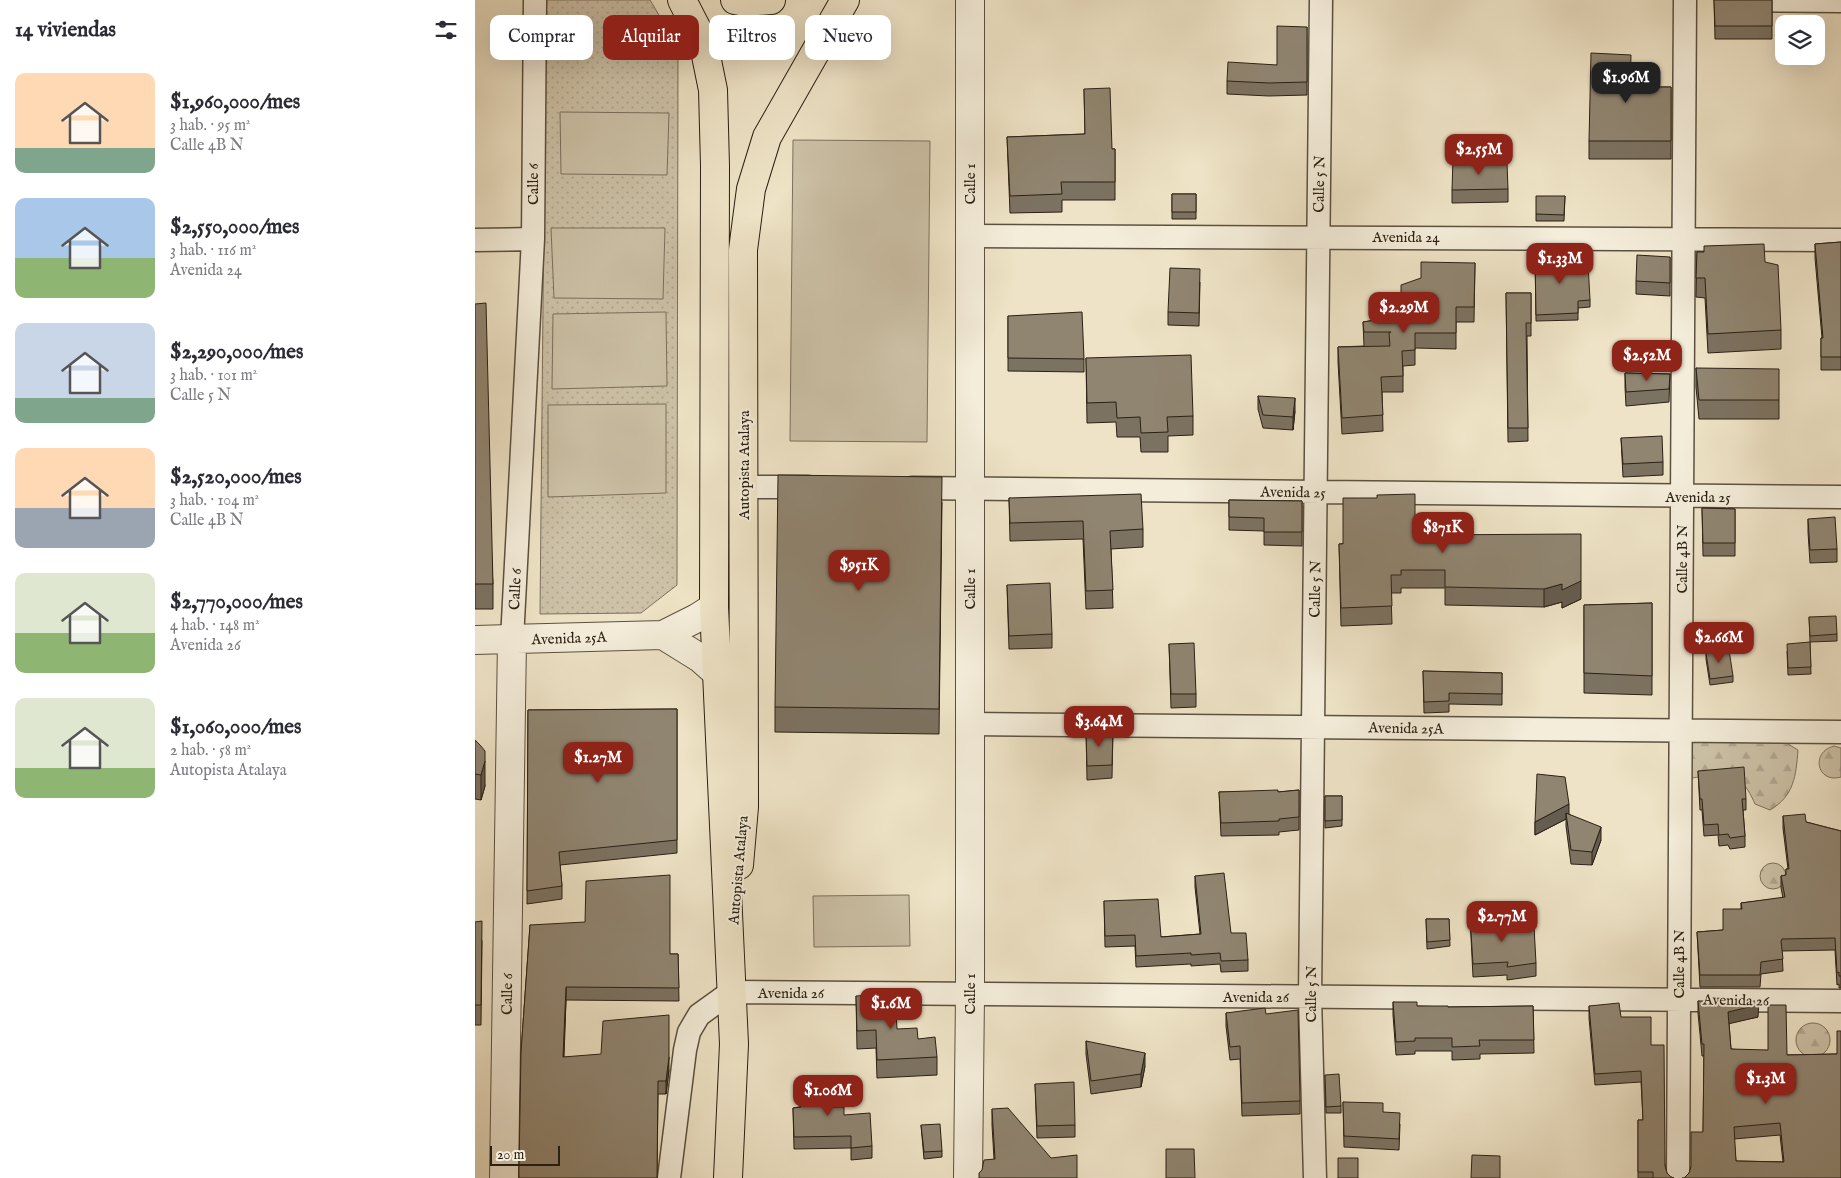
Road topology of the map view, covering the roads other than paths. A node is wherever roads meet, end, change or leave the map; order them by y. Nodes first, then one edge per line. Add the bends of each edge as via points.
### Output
1 (535, 0) edge
2 (682, 0) edge
3 (735, 0) edge
4 (771, 0) edge
5 (845, 0) edge
6 (970, 0) edge
7 (1321, 0) edge
8 (1685, 0) edge
9 (1727, 0) edge
10 (1841, 1) edge
11 (970, 236) junction
12 (1318, 237) junction
13 (533, 239) junction
14 (1684, 239) junction
15 (475, 240) edge
16 (1841, 240) edge
17 (744, 487) junction
18 (833, 487) edge
19 (891, 488) edge
20 (970, 488) junction
21 (1316, 492) junction
22 (1682, 497) junction
23 (1841, 497) edge
24 (714, 607) junction
25 (663, 635) junction
26 (475, 640) edge
27 (512, 640) junction
28 (717, 673) junction
29 (970, 724) junction
30 (1313, 727) junction
31 (1681, 731) junction
32 (1841, 732) edge
33 (731, 953) junction
34 (731, 992) junction
35 (970, 994) junction
36 (1310, 997) junction
37 (1679, 1000) junction
38 (1841, 1002) edge
39 (504, 1178) edge
40 (669, 1178) edge
41 (728, 1178) edge
42 (967, 1178) edge
43 (1315, 1178) edge
44 (1678, 1178) edge

1 - 13 street, Calle 6
2 - 24 main road, Autopista Atalaya via 703,41 713,90
3 - 4 main road
5 - 17 main road, Autopista Atalaya via 767,137 751,189 743,250
6 - 11 street, Calle 1
7 - 12 street, Calle 5 N
8 - 14 street, Calle 4B N
9 - 10 street
11 - 12 street, Avenida 24
11 - 20 street, Calle 1
12 - 14 street, Avenida 24
12 - 21 street, Calle 5 N
13 - 15 street
13 - 27 street, Calle 6
14 - 16 street, Avenida 24
14 - 22 street, Calle 4B N
17 - 18 street
17 - 33 main road, Autopista Atalaya via 744,807
19 - 20 street, Avenida 25
20 - 21 street, Avenida 25
20 - 29 street, Calle 1
21 - 22 street, Avenida 25
21 - 30 street, Calle 5 N
22 - 23 street, Avenida 25
22 - 31 street, Calle 4B N
24 - 25 street, Avenida 25A
24 - 28 main road, Autopista Atalaya
25 - 27 street, Avenida 25A
25 - 28 street
26 - 27 street, Avenida 25A
27 - 39 street, Calle 6
28 - 33 main road, Autopista Atalaya
29 - 30 street, Avenida 25A
29 - 35 street, Calle 1
30 - 31 street, Avenida 25A
30 - 36 street, Calle 5 N
31 - 32 street, Avenida 25A
31 - 37 street, Calle 4B N
33 - 34 main road, Autopista Atalaya
34 - 35 street, Avenida 26
34 - 40 street via 699,1015 689,1032
34 - 41 main road, Autopista Atalaya via 734,1044
35 - 36 street, Avenida 26
35 - 42 street, Calle 1
36 - 37 street, Avenida 26
36 - 43 street, Calle 5 N
37 - 38 street, Avenida 26
37 - 44 street, Calle 4B N

